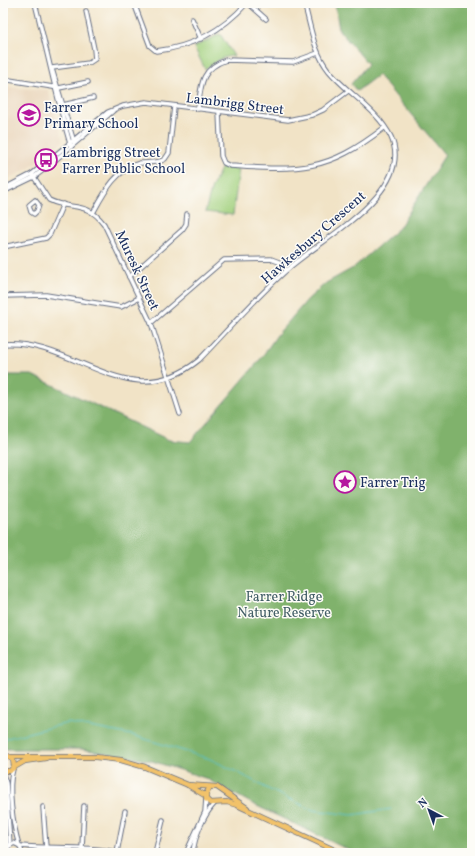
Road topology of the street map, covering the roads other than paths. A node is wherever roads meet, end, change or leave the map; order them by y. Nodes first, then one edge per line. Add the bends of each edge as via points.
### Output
1 (35, 3) edge
2 (134, 3) edge
3 (248, 3) edge
4 (304, 3) edge
5 (86, 11) dead end
6 (192, 19) dead end
7 (266, 19) dead end
8 (201, 39) junction
9 (318, 53) junction
10 (52, 68) junction
11 (3, 79) edge
12 (88, 82) dead end
13 (54, 86) junction
14 (59, 88) junction
15 (348, 91) junction
16 (93, 98) dead end
17 (63, 105) junction
18 (174, 107) junction
19 (198, 109) junction
20 (219, 112) junction
21 (384, 128) junction
22 (72, 144) junction
23 (33, 175) junction
24 (3, 189) edge
25 (3, 192) edge
26 (63, 204) junction
27 (93, 213) junction
28 (187, 214) dead end
29 (3, 247) edge
30 (286, 270) junction
31 (130, 277) junction
32 (3, 296) edge
33 (139, 298) junction
34 (151, 324) junction
35 (3, 344) edge
36 (168, 378) junction
37 (180, 414) dead end
38 (5, 757) edge
39 (47, 757) junction
40 (13, 769) junction
41 (3, 773) edge
42 (188, 786) junction
43 (210, 787) junction
44 (221, 790) junction
45 (206, 798) junction
46 (217, 803) junction
47 (84, 806) dead end
48 (43, 807) dead end
49 (250, 810) junction
50 (125, 811) dead end
51 (163, 820) dead end
52 (10, 845) junction
53 (20, 845) junction
54 (3, 848) edge
55 (46, 848) junction
56 (82, 848) junction
57 (119, 852) edge
58 (7, 853) edge
59 (22, 853) edge
60 (28, 853) edge
61 (155, 853) edge
62 (186, 853) edge
63 (193, 853) edge
64 (341, 853) edge

1 - 10 street
2 - 8 street via 154,50 175,48
3 - 7 street
3 - 8 street via 220,28
4 - 9 street, Hawkesbury Crescent
5 - 10 street via 95,59 89,63
6 - 8 street
9 - 15 street, Hawkesbury Crescent via 328,70
9 - 19 street via 293,62 226,60 218,63 204,77
10 - 13 street
10 - 14 street
11 - 13 street
12 - 14 street
13 - 14 street
13 - 22 street
14 - 17 street
15 - 20 street, Lambrigg Street via 323,110 300,119 276,120
15 - 21 street, Hawkesbury Crescent
16 - 17 street
17 - 22 street
18 - 19 street, Lambrigg Street
18 - 22 street, Lambrigg Street via 146,102 123,106 108,112
18 - 27 street via 165,159 135,164 121,172
19 - 20 street, Lambrigg Street
20 - 21 street via 222,156 224,163 230,166 291,169 315,166 336,159 360,146
21 - 30 street, Hawkesbury Crescent via 393,142 395,154 392,171 384,186 362,211
22 - 23 street, Lambrigg Street
23 - 24 street, Lambrigg Street
23 - 25 street, Lambrigg Street
23 - 26 street, Muresk Street via 43,200
26 - 27 street, Muresk Street
26 - 29 street via 46,238
27 - 31 street, Muresk Street via 104,224
28 - 31 street via 186,224 182,230
30 - 34 street via 279,262 271,259 224,260
30 - 36 street, Hawkesbury Crescent via 199,360 186,370
31 - 33 street, Muresk Street
32 - 33 street via 46,295 121,307
33 - 34 street, Muresk Street
34 - 36 street, Muresk Street
35 - 36 street, Hawkesbury Crescent via 23,343 48,349 128,380 150,381
36 - 37 street, Muresk Street
38 - 39 main road
38 - 40 main road via 14,761
39 - 40 main road via 25,761
39 - 42 main road via 95,756 121,760
40 - 41 main road
40 - 53 street via 10,782 15,830
41 - 52 street via 6,783
42 - 43 main road
42 - 45 main road
43 - 44 main road
43 - 45 main road via 206,792
44 - 46 main road via 223,795
44 - 49 main road
45 - 46 main road
45 - 62 street via 205,812
46 - 49 main road via 233,804
46 - 63 street via 208,812 197,836
47 - 56 street
48 - 55 street
49 - 64 main road
50 - 57 street
51 - 61 street
52 - 53 street
52 - 54 street
52 - 58 street
53 - 55 street
53 - 59 street
55 - 56 street
55 - 60 street
56 - 57 street

